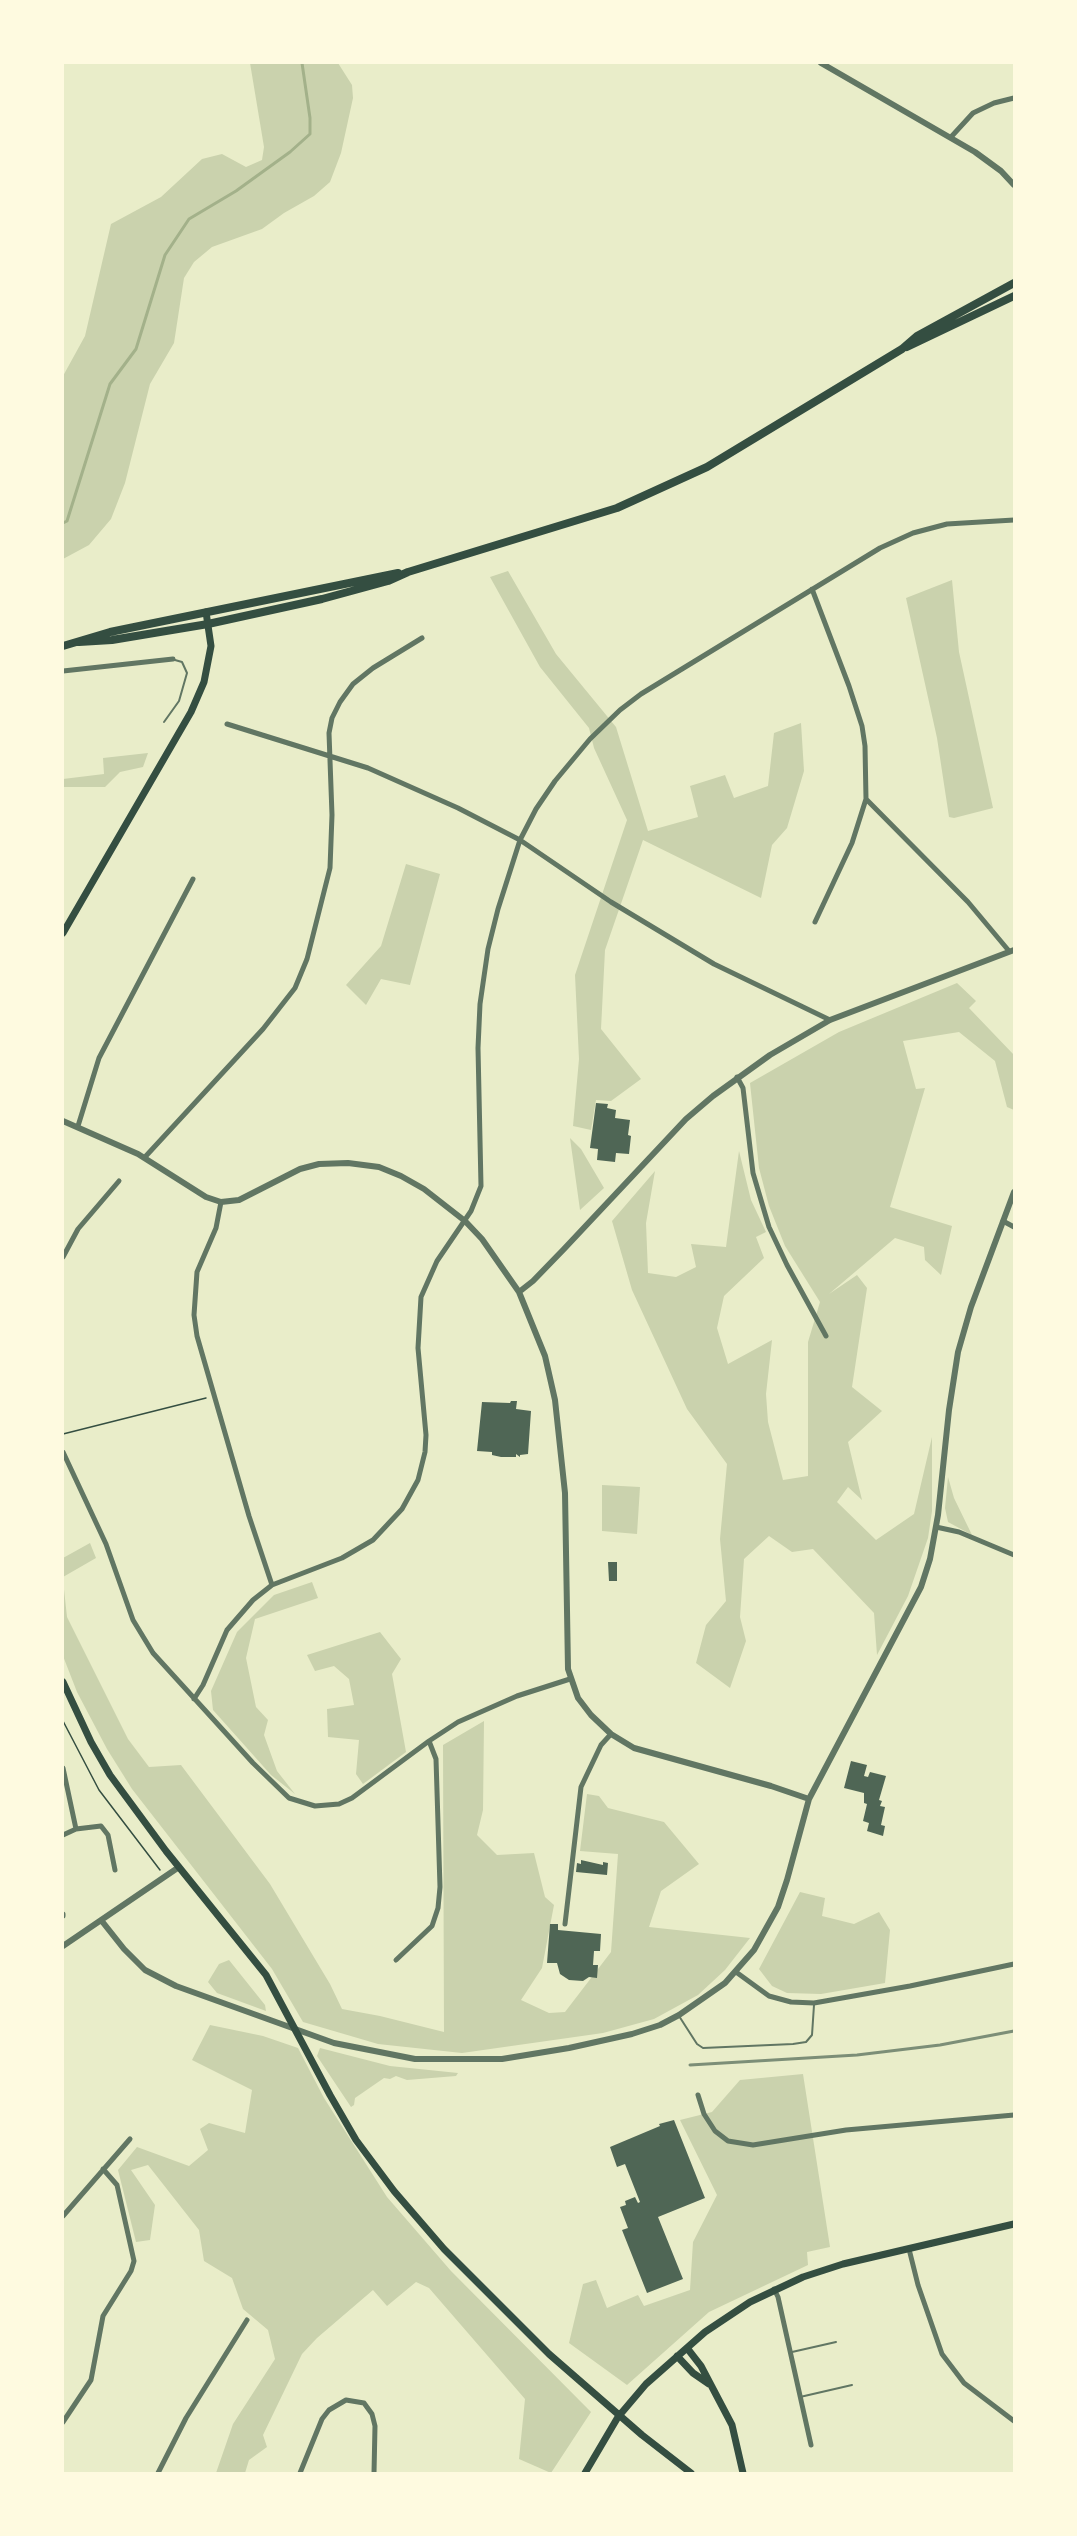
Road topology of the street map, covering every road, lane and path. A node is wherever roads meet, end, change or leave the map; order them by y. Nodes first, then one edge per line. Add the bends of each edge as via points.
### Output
1 (821, 63) edge
2 (1014, 98) edge
3 (951, 137) junction
4 (1014, 185) edge
5 (1014, 283) edge
6 (1014, 296) edge
7 (902, 349) junction
8 (1014, 520) edge
9 (408, 572) junction
10 (812, 589) junction
11 (206, 612) junction
12 (208, 624) junction
13 (422, 638) dead end
14 (79, 642) junction
15 (63, 646) edge
16 (172, 659) joint
17 (63, 671) edge
18 (164, 722) dead end
19 (227, 724) dead end
20 (328, 754) junction
21 (866, 799) junction
22 (520, 840) junction
23 (193, 879) dead end
24 (815, 922) dead end
25 (63, 933) edge
26 (1012, 950) edge
27 (830, 1020) junction
28 (737, 1077) junction
29 (63, 1121) edge
30 (78, 1126) junction
31 (145, 1157) junction
32 (119, 1181) dead end
33 (1014, 1192) edge
34 (221, 1202) junction
35 (465, 1221) junction
36 (1003, 1221) junction
37 (1014, 1227) edge
38 (63, 1257) edge
39 (519, 1292) junction
40 (826, 1336) dead end
41 (213, 1396) junction
42 (63, 1434) edge
43 (63, 1452) edge
44 (936, 1527) junction
45 (1014, 1555) edge
46 (272, 1585) junction
47 (570, 1679) junction
48 (63, 1682) edge
49 (194, 1699) junction
50 (63, 1721) edge
51 (611, 1734) junction
52 (429, 1741) junction
53 (63, 1768) edge
54 (808, 1799) junction
55 (76, 1828) junction
56 (63, 1835) edge
57 (179, 1867) junction
58 (115, 1870) dead end
59 (160, 1870) dead end
60 (101, 1920) junction
61 (565, 1924) dead end
62 (63, 1946) edge
63 (396, 1960) dead end
64 (1014, 1964) edge
65 (736, 1972) junction
66 (814, 2003) junction
67 (679, 2015) junction
68 (698, 2095) dead end
69 (1014, 2115) edge
70 (130, 2139) dead end
71 (103, 2169) junction
72 (63, 2216) edge
73 (1014, 2224) edge
74 (909, 2249) junction
75 (774, 2289) junction
76 (247, 2320) dead end
77 (836, 2342) dead end
78 (687, 2348) junction
79 (790, 2352) junction
80 (677, 2356) junction
81 (852, 2385) dead end
82 (712, 2386) junction
83 (800, 2397) junction
84 (1014, 2421) edge
85 (63, 2422) edge
86 (811, 2445) dead end
87 (158, 2473) edge
88 (300, 2473) edge
89 (374, 2473) edge
90 (585, 2473) edge
91 (691, 2473) edge
92 (743, 2473) edge

1 - 3 street
2 - 3 street via 973,113
3 - 4 street via 989,161
5 - 7 main road via 945,319
6 - 7 main road
7 - 9 main road via 728,455 651,495 574,524
8 - 10 street via 947,524 913,533
9 - 11 main road
9 - 12 main road via 322,599
10 - 21 street via 861,726
10 - 22 street via 620,710 577,753 536,809
11 - 12 main road
11 - 14 main road
12 - 14 main road
12 - 25 main road via 211,655 191,712
13 - 20 street via 353,684 332,718
14 - 15 main road
16 - 17 street
16 - 18 lane via 182,662 188,673 179,701
19 - 20 street
20 - 22 street via 409,785
20 - 31 street via 330,868 307,959 295,988 263,1029
21 - 24 street via 852,843
21 - 26 street
22 - 27 street via 657,932
22 - 35 street via 498,909 483,976 478,1081 481,1186
23 - 30 street via 99,1058
26 - 27 street
27 - 28 street
28 - 39 street via 663,1141
28 - 40 street via 743,1089 753,1173 769,1227
29 - 30 street
30 - 31 street
31 - 34 street via 206,1197
32 - 38 street via 78,1229
33 - 36 street
34 - 35 street via 239,1200 300,1169 348,1163 378,1167 401,1176
34 - 41 street via 216,1228 197,1272 194,1295 197,1336
35 - 39 street
35 - 46 street via 437,1260 421,1297 418,1348 425,1443 411,1495 385,1528 359,1549
36 - 37 street
36 - 44 street via 958,1352
39 - 47 street via 540,1340 557,1420 565,1493 566,1649
41 - 42 path
41 - 46 street
43 - 49 street via 93,1514 133,1620 160,1663
44 - 45 street
44 - 54 street via 930,1559 914,1601
46 - 49 street via 227,1630
47 - 51 street via 585,1708
47 - 52 street via 480,1711
48 - 57 main road via 110,1775
49 - 52 street via 277,1788 289,1798 315,1806 339,1804 352,1798
50 - 59 path via 99,1790
51 - 54 street via 647,1753
51 - 61 street via 601,1745 580,1787
52 - 63 street via 435,1751 437,1770 438,1908 432,1926
53 - 55 street
54 - 65 street via 778,1907 754,1950
55 - 56 street
55 - 58 street via 101,1826 106,1830
57 - 60 street
57 - 91 main road via 266,1975 356,2140 394,2192 503,2311 597,2397
60 - 62 street
60 - 67 street via 136,1962 155,1976 197,1995 334,2043 415,2059 502,2059 547,2053 632,2034
64 - 66 street
65 - 66 street via 769,1996
65 - 67 street
66 - 67 lane via 812,2035 806,2042 793,2044 703,2048
68 - 69 street via 715,2131 728,2141 753,2145 846,2130
70 - 71 street
71 - 72 street
71 - 85 street via 117,2185 134,2261 103,2316 91,2380
73 - 74 main road
74 - 75 main road via 843,2264
74 - 84 street via 942,2354 964,2383
75 - 78 main road via 730,2314
75 - 79 street
76 - 87 street via 186,2418
77 - 79 lane
78 - 80 main road
78 - 82 main road
79 - 83 street
80 - 82 main road
80 - 90 main road via 618,2417
81 - 83 lane
82 - 92 main road via 732,2425
83 - 86 street
88 - 89 street via 322,2420 329,2410 346,2400 364,2403 372,2414

